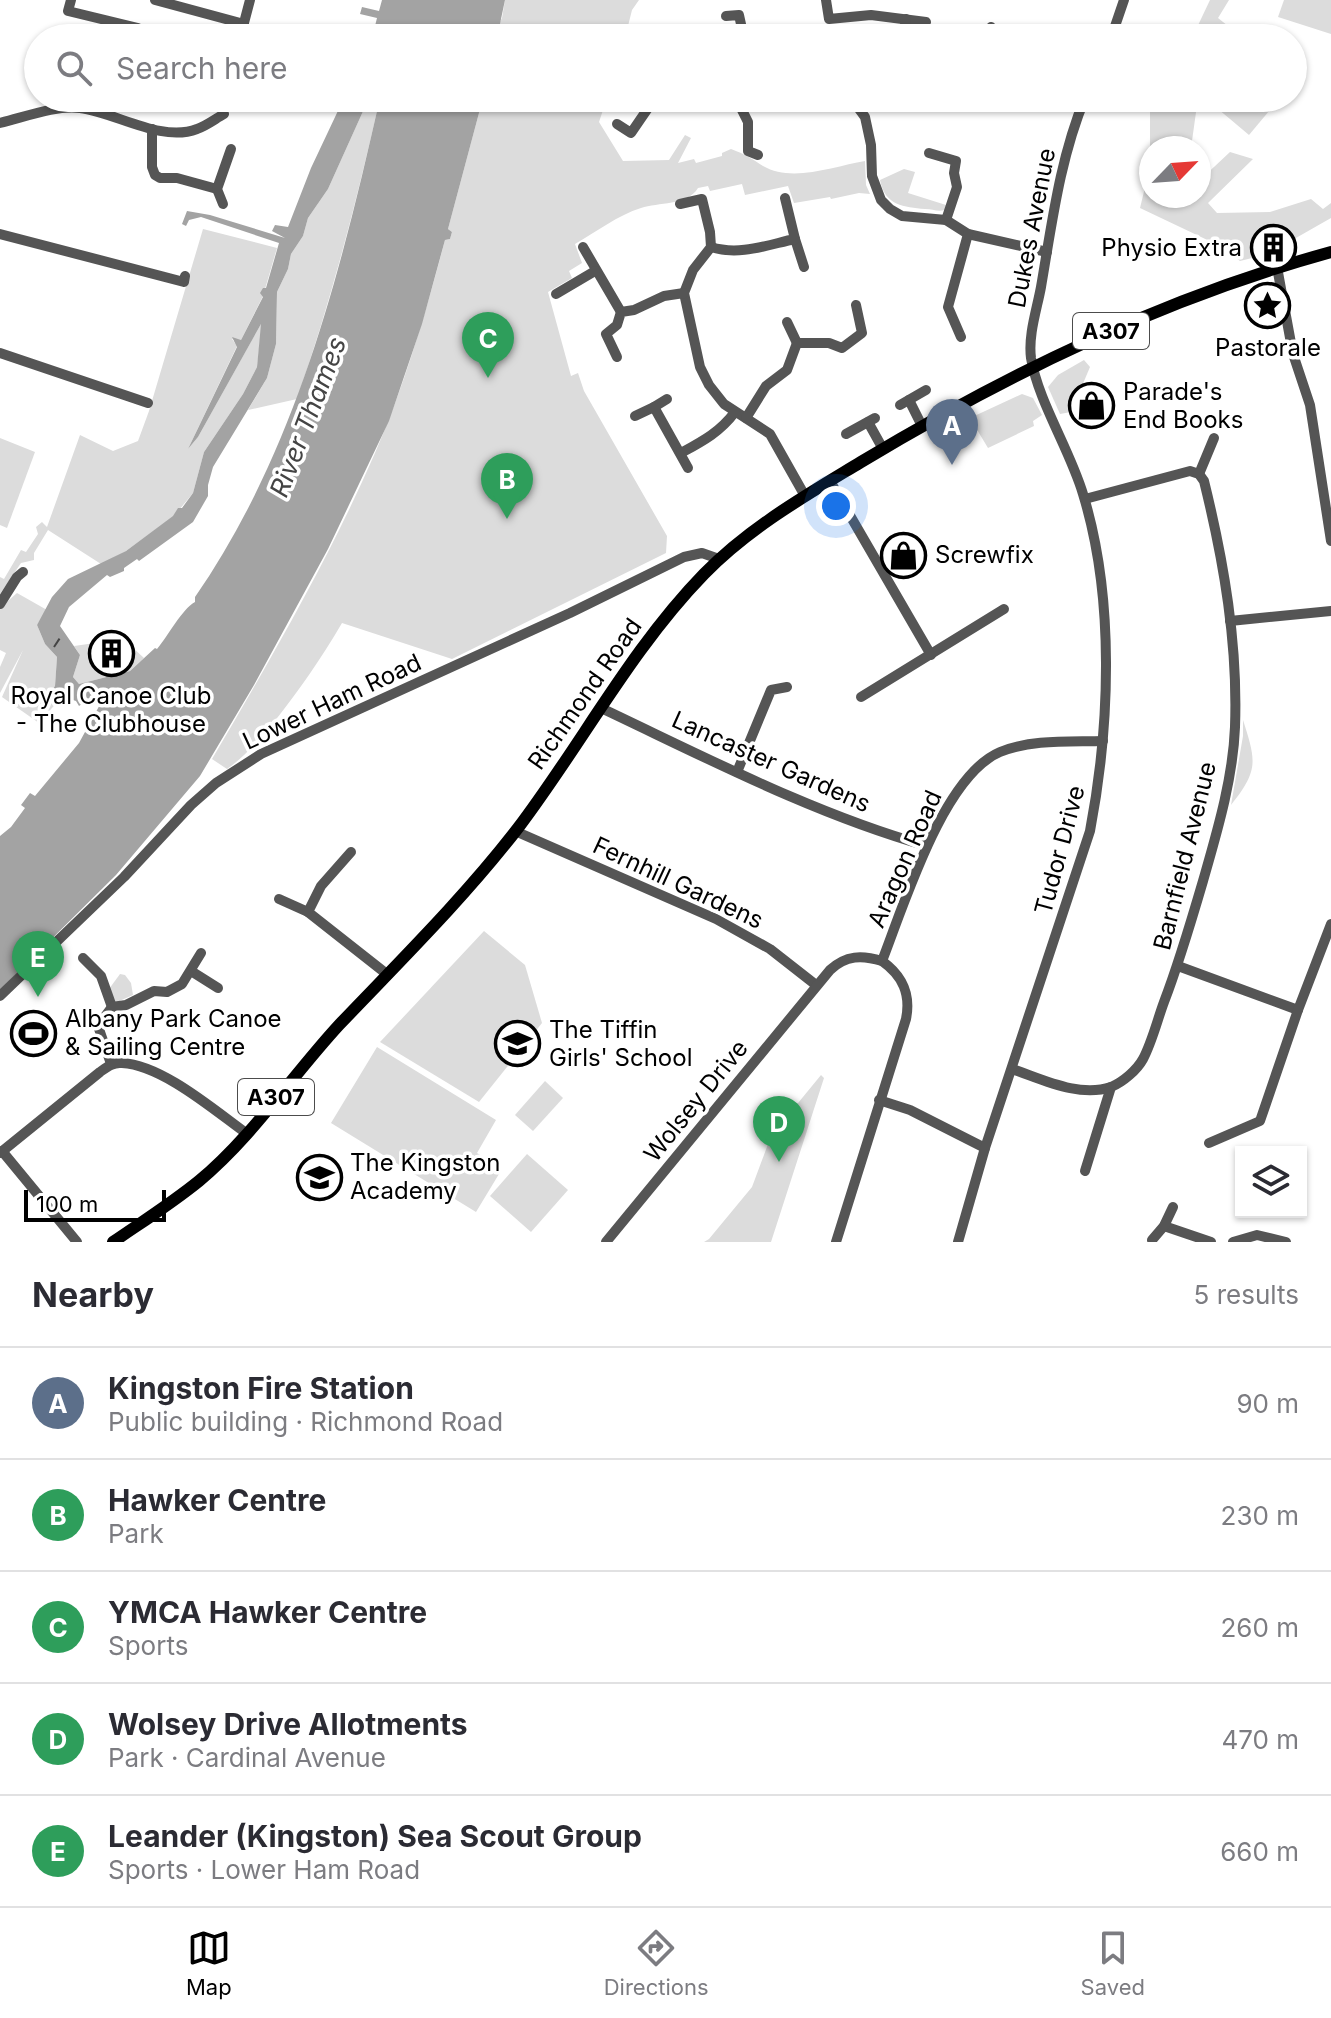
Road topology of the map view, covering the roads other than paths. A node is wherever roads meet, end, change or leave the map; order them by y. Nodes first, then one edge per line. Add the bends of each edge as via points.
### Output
1 (71, 0) edge
2 (155, 0) edge
3 (250, 0) edge
4 (826, 0) edge
5 (1124, 0) edge
6 (726, 16) dead end
7 (906, 19) junction
8 (926, 22) dead end
9 (122, 24) edge
10 (244, 24) joint
11 (744, 24) edge
12 (905, 24) edge
13 (1116, 24) edge
14 (48, 112) edge
15 (94, 112) edge
16 (645, 112) edge
17 (743, 112) edge
18 (862, 112) edge
19 (1080, 112) edge
20 (224, 114) dead end
21 (0, 123) edge
22 (617, 124) dead end
23 (152, 129) junction
24 (231, 149) dead end
25 (749, 152) dead end
26 (929, 153) dead end
27 (217, 189) junction
28 (785, 198) dead end
29 (223, 204) dead end
30 (680, 204) dead end
31 (946, 220) junction
32 (0, 234) edge
33 (968, 234) junction
34 (795, 239) junction
35 (583, 247) dead end
36 (711, 247) junction
37 (1047, 252) junction
38 (1331, 252) edge
39 (804, 267) dead end
40 (1277, 267) junction
41 (595, 271) junction
42 (183, 282) dead end
43 (684, 293) junction
44 (556, 294) dead end
45 (856, 305) dead end
46 (621, 312) junction
47 (787, 322) dead end
48 (961, 337) dead end
49 (797, 343) junction
50 (0, 353) edge
51 (617, 357) dead end
52 (1033, 368) junction
53 (926, 390) dead end
54 (667, 399) dead end
55 (148, 403) dead end
56 (654, 407) junction
57 (735, 412) junction
58 (635, 416) dead end
59 (746, 418) junction
60 (922, 426) junction
61 (846, 434) dead end
62 (1214, 438) dead end
63 (883, 449) junction
64 (681, 453) junction
65 (688, 468) dead end
66 (1199, 474) junction
67 (830, 481) junction
68 (805, 496) junction
69 (1085, 499) junction
70 (1331, 541) edge
71 (716, 562) junction
72 (23, 572) dead end
73 (0, 604) edge
74 (1004, 609) dead end
75 (1331, 611) edge
76 (1230, 621) junction
77 (931, 655) junction
78 (787, 687) dead end
79 (861, 697) dead end
80 (601, 708) junction
81 (1103, 741) junction
82 (737, 772) junction
83 (515, 831) junction
84 (927, 846) junction
85 (351, 852) dead end
86 (279, 899) dead end
87 (308, 912) junction
88 (1331, 924) edge
89 (201, 953) dead end
90 (83, 958) dead end
91 (882, 961) junction
92 (1178, 966) junction
93 (191, 971) junction
94 (388, 975) junction
95 (816, 985) junction
96 (218, 988) dead end
97 (0, 996) edge
98 (112, 1007) junction
99 (1298, 1010) junction
100 (111, 1064) junction
101 (1012, 1069) junction
102 (1111, 1087) junction
103 (879, 1100) junction
104 (246, 1133) junction
105 (1209, 1143) dead end
106 (985, 1148) junction
107 (1, 1152) edge
108 (1085, 1171) dead end
109 (1173, 1207) dead end
110 (1164, 1226) junction
111 (1152, 1240) edge
112 (77, 1242) edge
113 (113, 1242) edge
114 (606, 1242) edge
115 (836, 1242) edge
116 (958, 1242) edge
117 (1211, 1242) edge
118 (1233, 1242) edge
119 (1286, 1242) edge

1 - 9 street via 68,11
2 - 10 street
3 - 10 street
4 - 7 street via 829,19
5 - 13 street
6 - 11 street via 744,14
7 - 8 street
7 - 12 street
14 - 21 street
15 - 23 street
16 - 22 street via 631,133
17 - 25 street
18 - 31 street via 881,200 902,216
19 - 37 street, Dukes Avenue via 1065,156
20 - 23 street via 194,130
23 - 27 street via 155,175
24 - 27 street
26 - 31 street via 956,161 957,187
27 - 29 street
28 - 34 street
30 - 36 street via 701,194
31 - 33 street
32 - 42 street
33 - 37 street
33 - 48 street via 948,307
34 - 36 street via 739,251
34 - 39 street
35 - 41 street
36 - 43 street
37 - 52 street, Dukes Avenue via 1031,339
38 - 40 main road, A307
40 - 52 main road, Richmond Road / A307 via 1190,297
40 - 70 street via 1293,354 1310,405
41 - 44 street
41 - 46 street
43 - 46 street
43 - 57 street via 700,367
45 - 49 street via 867,336 842,348
46 - 51 street via 617,325 606,334
47 - 49 street
49 - 59 street via 787,370 766,386
50 - 55 street
52 - 60 main road, Richmond Road / A307
52 - 69 street, Tudor Drive
53 - 60 street via 904,402
54 - 56 street
56 - 58 street
56 - 64 street
57 - 59 street
57 - 64 street via 711,437
59 - 68 street via 770,434
60 - 63 main road, Richmond Road / A307
61 - 63 street via 872,420
62 - 66 street
63 - 67 main road, Richmond Road / A307
64 - 65 street
66 - 69 street via 1190,471
66 - 76 street, Barnfield Avenue via 1222,557
67 - 68 main road, Richmond Road / A307
67 - 77 street
68 - 71 main road, Richmond Road / A307 via 745,535
69 - 81 street, Tudor Drive via 1103,612
71 - 80 main road, Richmond Road / A307 via 646,644
71 - 97 street, Lower Ham Road via 707,554 684,557 261,754 198,798
72 - 73 street
74 - 77 street
75 - 76 street
76 - 92 street, Barnfield Avenue via 1235,729 1228,783
77 - 79 street
78 - 82 street via 771,690
80 - 82 street, Lancaster Gardens
80 - 83 main road, Richmond Road / A307
81 - 84 street, Aragon Road via 1020,746 982,762 958,789
81 - 101 street, Tudor Drive via 1090,831
82 - 84 street, Lancaster Gardens
83 - 94 main road, Richmond Road / A307
83 - 95 street, Fernhill Gardens via 716,919 770,949
84 - 91 street, Aragon Road
85 - 87 street via 321,886
86 - 87 street
87 - 94 street
88 - 99 street
89 - 93 street
90 - 98 street via 101,976
91 - 95 street, Aragon Road via 845,959
91 - 103 street, Aragon Road via 899,976 908,1008
92 - 99 street
92 - 102 street, Barnfield Avenue via 1143,1059
93 - 96 street
93 - 98 street via 167,992 154,991
94 - 104 main road, Richmond Road / A307
95 - 114 street, Wolsey Drive
98 - 100 street via 98,1026
99 - 105 street via 1260,1121
100 - 104 street via 144,1067
100 - 107 street
101 - 102 street via 1068,1088
101 - 106 street, Tudor Drive
102 - 108 street
103 - 106 street
103 - 115 street, Aragon Road
104 - 113 main road, Richmond Road / A307 via 200,1180
106 - 116 street, Tudor Drive
107 - 112 street
109 - 110 street
110 - 111 street
110 - 117 street
118 - 119 street via 1257,1235

